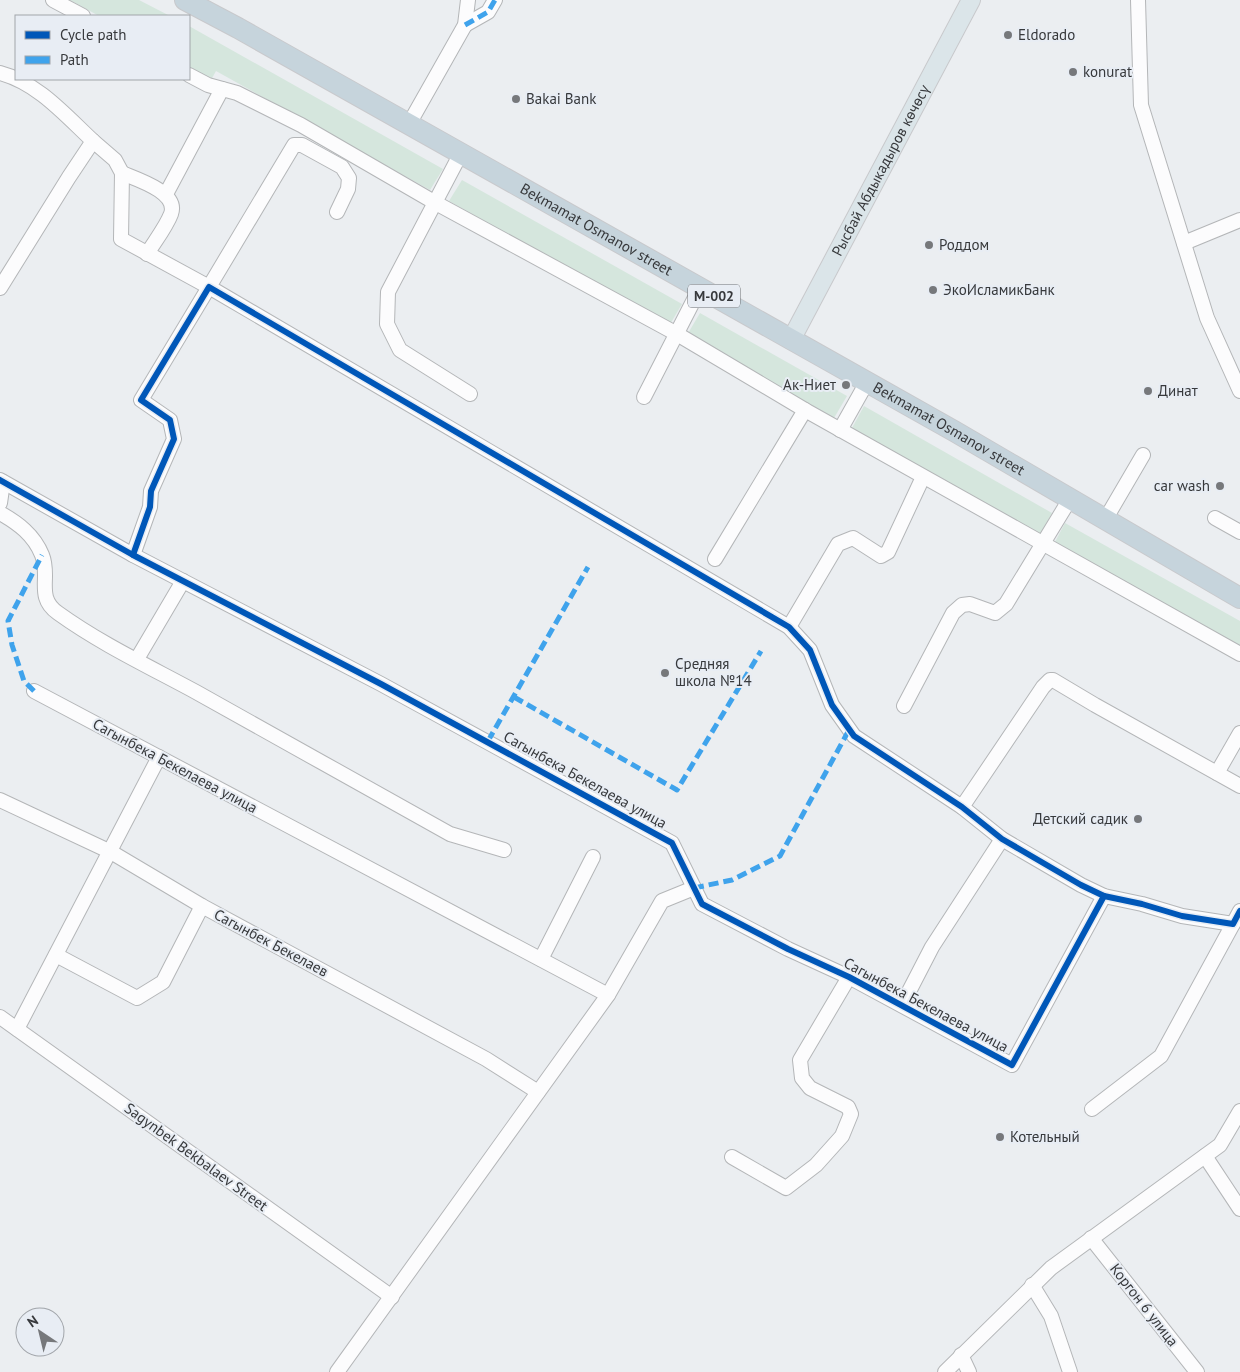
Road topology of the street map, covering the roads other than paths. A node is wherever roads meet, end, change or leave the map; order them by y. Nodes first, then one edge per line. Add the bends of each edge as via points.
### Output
1 (53, 0) edge
2 (185, 0) edge
3 (468, 0) edge
4 (494, 0) edge
5 (971, 0) edge
6 (1138, 0) edge
7 (81, 15) edge
8 (465, 25) junction
9 (0, 73) edge
10 (190, 76) edge
11 (15, 78) edge
12 (19, 80) edge
13 (222, 89) junction
14 (410, 124) junction
15 (93, 141) junction
16 (461, 153) junction
17 (122, 173) junction
18 (166, 194) junction
19 (434, 202) junction
20 (337, 212) dead end
21 (1240, 220) edge
22 (1184, 243) junction
23 (147, 254) junction
24 (208, 287) junction
25 (0, 288) edge
26 (700, 288) junction
27 (677, 334) junction
28 (791, 340) junction
29 (867, 382) junction
30 (1240, 391) edge
31 (470, 394) dead end
32 (644, 397) dead end
33 (804, 410) junction
34 (840, 430) junction
35 (1143, 454) dead end
36 (923, 477) junction
37 (2, 481) edge
38 (1070, 499) junction
39 (0, 503) edge
40 (0, 513) edge
41 (1215, 518) dead end
42 (1105, 520) junction
43 (1240, 532) edge
44 (1043, 544) junction
45 (134, 556) junction
46 (715, 559) dead end
47 (183, 581) junction
48 (1240, 598) edge
49 (789, 627) junction
50 (1240, 654) edge
51 (137, 660) junction
52 (34, 691) dead end
53 (904, 706) dead end
54 (1240, 733) edge
55 (159, 757) junction
56 (1217, 773) junction
57 (1240, 786) edge
58 (0, 800) edge
59 (962, 807) junction
60 (1002, 839) junction
61 (504, 850) dead end
62 (111, 852) junction
63 (593, 857) dead end
64 (694, 888) junction
65 (1104, 896) junction
66 (202, 906) junction
67 (1240, 911) edge
68 (1233, 924) junction
69 (56, 955) junction
70 (541, 959) junction
71 (848, 977) junction
72 (608, 995) junction
73 (902, 1005) junction
74 (1, 1020) edge
75 (17, 1029) junction
76 (538, 1092) junction
77 (1092, 1109) dead end
78 (1240, 1111) edge
79 (1205, 1156) junction
80 (732, 1157) dead end
81 (1240, 1209) edge
82 (1092, 1238) junction
83 (1032, 1285) junction
84 (392, 1297) junction
85 (961, 1355) junction
86 (337, 1372) edge
87 (945, 1372) edge
88 (969, 1372) edge
89 (1070, 1372) edge
90 (1198, 1372) edge

1 - 7 street
2 - 14 highway, Bekmamat Osmanov street / M-002
3 - 8 street
4 - 8 street via 488,12
5 - 28 main road, Рысбай Абдыкадыров көчөсү
6 - 22 street via 1141,105
8 - 14 street
9 - 11 street
10 - 13 street
12 - 15 street via 47,97
13 - 18 street
13 - 19 street via 237,93 301,125
14 - 16 highway, Bekmamat Osmanov street / M-002
15 - 17 street via 115,160
15 - 25 street
16 - 19 street
16 - 26 highway, Bekmamat Osmanov street / M-002
17 - 18 street
17 - 23 street via 121,239
18 - 23 street via 172,212
19 - 27 street
19 - 31 street via 388,292 387,324 400,350
20 - 24 street via 348,189 349,178 342,167 302,145 294,145
21 - 22 street
22 - 30 street via 1207,318
23 - 24 street
24 - 45 street via 141,400 170,420 174,439 151,491 150,507
24 - 49 street
26 - 27 street
26 - 28 highway, Bekmamat Osmanov street / M-002
27 - 32 street
27 - 33 street
28 - 29 highway, Bekmamat Osmanov street / M-002
29 - 34 street
29 - 38 highway, Bekmamat Osmanov street / M-002
33 - 34 street
33 - 46 street
34 - 36 street
35 - 42 street
36 - 44 street
36 - 49 street via 888,552 881,556 853,538 838,544
37 - 39 street
37 - 45 street, Сагынбека Бекелаева улица
38 - 42 highway, Bekmamat Osmanov street / M-002
38 - 44 street
40 - 51 street via 25,529 42,555 44,596 49,606
41 - 43 street
42 - 48 highway, Bekmamat Osmanov street / M-002
44 - 50 street
44 - 53 street via 1006,604 996,613 970,604 962,605 953,614
45 - 47 street, Сагынбека Бекелаева улица
47 - 51 street
47 - 64 street, Сагынбека Бекелаева улица via 398,692 672,843
49 - 59 street via 810,650 832,705 854,736
51 - 61 street via 450,834
52 - 55 street, Сагынбека Бекелаева улица
54 - 56 street
55 - 62 street
55 - 70 street, Сагынбека Бекелаева улица
56 - 57 street
56 - 59 street via 1050,680
58 - 62 street, Сагынбек Бекелаев
59 - 60 street
60 - 65 street
60 - 73 street via 932,946
62 - 66 street, Сагынбек Бекелаев
62 - 69 street
63 - 70 street
64 - 71 street, Сагынбека Бекелаева улица via 702,904
64 - 72 street via 662,901
65 - 68 street via 1182,916
65 - 73 street, Сагынбека Бекелаева улица via 1012,1065
66 - 69 street via 162,982 137,998
66 - 76 street, Сагынбек Бекелаев via 486,1059
67 - 68 street
68 - 77 street via 1161,1056
69 - 75 street
70 - 72 street, Сагынбека Бекелаева улица
71 - 73 street, Сагынбека Бекелаева улица
71 - 80 street via 800,1060 802,1078 810,1088 848,1107 851,1114 842,1136 816,1165 786,1188
72 - 76 street
74 - 75 street, Sagynbek Bekbalaev Street
75 - 84 street, Sagynbek Bekbalaev Street
76 - 84 street
78 - 79 street via 1220,1144
79 - 81 street
79 - 82 street
82 - 83 street
82 - 90 street, Коргон 6 улица
83 - 85 street
83 - 89 street via 1051,1316
84 - 86 street
85 - 87 street
85 - 88 street

